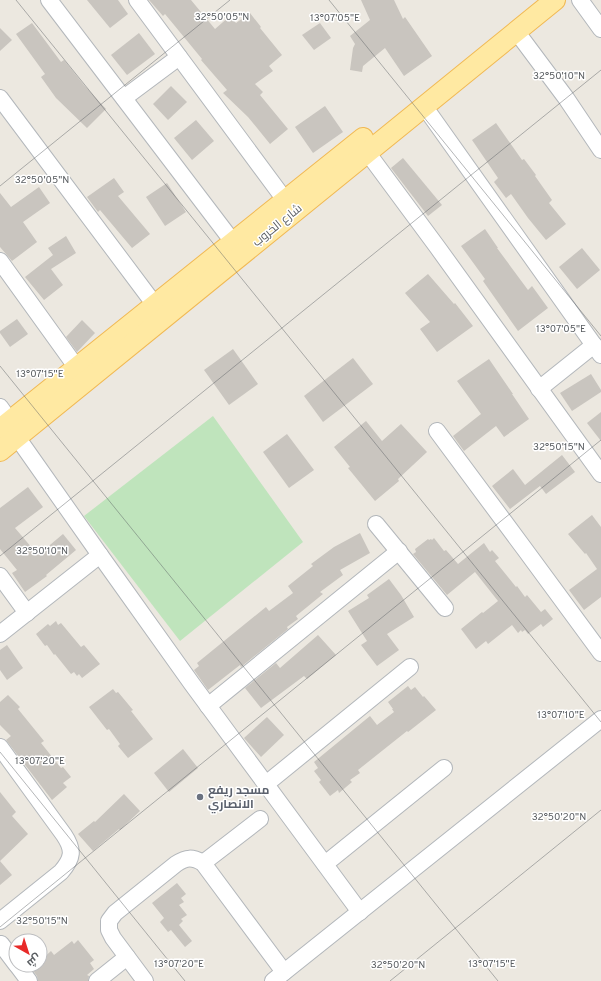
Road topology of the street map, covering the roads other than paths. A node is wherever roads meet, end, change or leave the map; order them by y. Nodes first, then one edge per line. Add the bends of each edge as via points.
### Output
1 (48, 0) edge
2 (137, 0) edge
3 (535, 0) edge
4 (555, 0) edge
5 (580, 0) edge
6 (601, 29) edge
7 (516, 31) junction
8 (179, 57) junction
9 (0, 98) edge
10 (124, 98) junction
11 (424, 106) junction
12 (601, 150) edge
13 (368, 152) junction
14 (285, 200) junction
15 (233, 242) junction
16 (0, 261) edge
17 (155, 305) junction
18 (597, 350) edge
19 (77, 368) junction
20 (539, 389) junction
21 (7, 424) edge
22 (437, 432) dead end
23 (0, 451) edge
24 (601, 474) edge
25 (376, 524) dead end
26 (399, 551) junction
27 (100, 555) junction
28 (0, 576) edge
29 (445, 608) dead end
30 (27, 613) junction
31 (0, 634) edge
32 (601, 653) edge
33 (410, 667) dead end
34 (208, 706) junction
35 (601, 718) edge
36 (0, 747) edge
37 (444, 768) dead end
38 (266, 784) junction
39 (260, 819) dead end
40 (203, 863) junction
41 (325, 864) junction
42 (360, 912) junction
43 (0, 921) edge
44 (1, 944) edge
45 (8, 953) edge
46 (127, 957) junction
47 (23, 973) edge
48 (279, 977) edge
49 (29, 981) edge
50 (97, 981) edge
51 (145, 981) edge

1 - 10 street
2 - 8 street
3 - 14 main road, شارع الخروب
4 - 7 main road, شارع الخروب
5 - 6 street
7 - 11 main road, شارع الخروب
7 - 12 street
8 - 10 street
8 - 14 street
9 - 17 street
10 - 15 street
11 - 13 main road, شارع الخروب
11 - 18 street
13 - 20 street
13 - 21 main road, شارع الخروب
14 - 15 main road, شارع الخروب
15 - 17 main road, شارع الخروب
16 - 19 street
17 - 19 main road, شارع الخروب
18 - 20 street
19 - 21 main road, شارع الخروب
20 - 24 street
21 - 23 main road, شارع الخروب
21 - 27 street
22 - 32 street
25 - 26 street
26 - 29 street
26 - 34 street
27 - 30 street
27 - 34 street
28 - 30 street
30 - 31 street
33 - 38 street
34 - 38 street
35 - 42 street
36 - 43 street via 67,839 71,854 68,864 61,872
37 - 41 street
38 - 41 street
39 - 40 street
40 - 46 street via 195,858 185,858 115,913 109,921 109,930
40 - 48 street
41 - 42 street
42 - 48 street
44 - 45 street
46 - 50 street
46 - 51 street
47 - 49 street

